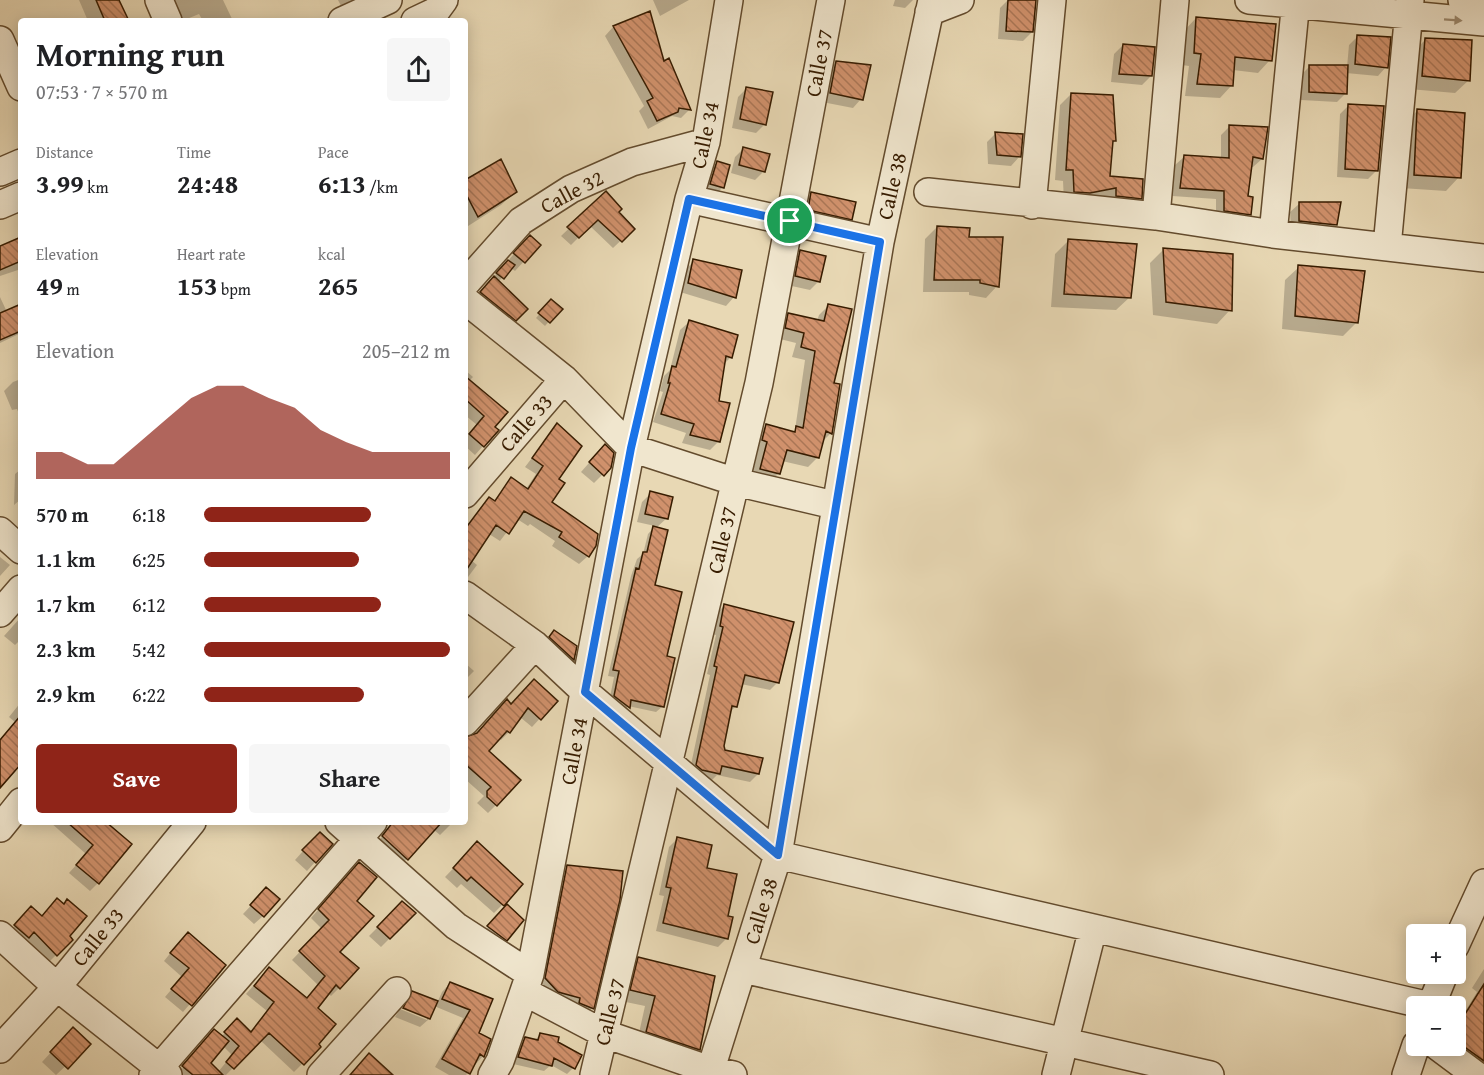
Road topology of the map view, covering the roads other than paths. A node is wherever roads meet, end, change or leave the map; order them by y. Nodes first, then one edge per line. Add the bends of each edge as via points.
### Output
1 (159, 0) edge
2 (388, 0) edge
3 (444, 0) edge
4 (729, 0) edge
5 (831, 0) edge
6 (960, 0) edge
7 (1052, 0) edge
8 (1176, 0) edge
9 (1249, 0) edge
10 (1462, 0) edge
11 (1484, 2) edge
12 (1296, 3) edge
13 (930, 6) edge
14 (1409, 8) edge
15 (344, 15) edge
16 (167, 18) edge
17 (421, 18) edge
18 (1484, 22) edge
19 (0, 40) edge
20 (18, 80) edge
21 (706, 142) junction
22 (18, 164) edge
23 (0, 172) edge
24 (928, 192) dead end
25 (18, 197) edge
26 (689, 199) junction
27 (1032, 204) junction
28 (0, 205) edge
29 (1156, 216) junction
30 (790, 221) junction
31 (1272, 234) junction
32 (880, 242) junction
33 (1387, 247) junction
34 (1484, 258) edge
35 (468, 281) edge
36 (468, 302) edge
37 (564, 379) junction
38 (631, 448) junction
39 (736, 482) junction
40 (468, 491) edge
41 (834, 505) junction
42 (0, 531) edge
43 (18, 547) edge
44 (18, 592) edge
45 (468, 597) edge
46 (0, 612) edge
47 (535, 645) junction
48 (585, 692) junction
49 (468, 719) edge
50 (669, 763) junction
51 (18, 806) edge
52 (190, 825) edge
53 (0, 828) edge
54 (357, 828) edge
55 (778, 855) junction
56 (1484, 883) edge
57 (1465, 924) edge
58 (1093, 928) junction
59 (0, 935) edge
60 (742, 969) junction
61 (528, 983) junction
62 (57, 987) junction
63 (397, 991) dead end
64 (1406, 1000) edge
65 (605, 1034) junction
66 (1064, 1042) junction
67 (0, 1049) edge
68 (1412, 1056) edge
69 (1450, 1056) edge
70 (160, 1073) edge
71 (717, 1073) edge
72 (321, 1075) edge
73 (492, 1075) edge
74 (594, 1075) edge
75 (1056, 1075) edge
76 (1210, 1075) edge
77 (1406, 1075) edge
78 (1476, 1075) edge

1 - 16 street
2 - 15 street
3 - 17 street via 436,11
4 - 21 street, Calle 34
5 - 30 street, Calle 37
6 - 13 street
7 - 27 street
8 - 29 street
9 - 12 street
10 - 11 street
12 - 14 street
12 - 31 street
13 - 32 street, Calle 38
14 -> 18 street
14 - 33 street
19 - 20 street
21 - 26 street, Calle 34
21 - 35 street, Calle 32 via 632,162 571,189 521,221
22 - 23 street
24 - 27 street
25 - 28 street
26 - 30 street
26 - 38 street, Calle 34
27 - 29 street
29 - 31 street
30 - 32 street
30 - 39 street, Calle 37
31 - 33 street
32 - 41 street, Calle 38
33 - 34 street
36 - 37 street
37 - 38 street
37 - 40 street, Calle 33
38 - 39 street
38 - 48 street, Calle 34
39 - 41 street
39 - 50 street, Calle 37
41 - 55 street, Calle 38
42 - 43 street
44 - 46 street
45 - 47 street
47 - 48 street
47 - 49 street
48 - 50 street
48 - 61 street, Calle 34
50 - 55 street
50 - 65 street, Calle 37
51 - 53 street
52 - 62 street, Calle 33
54 - 61 street via 456,926
54 - 70 street
55 - 58 street
55 - 60 street, Calle 38
56 - 57 street
58 - 64 street
58 - 66 street
59 - 62 street
60 - 66 street
60 - 71 street, Calle 38
61 - 65 street
61 - 73 street, Calle 34
62 - 67 street, Calle 33
62 - 70 street
63 - 72 street
65 - 71 street
65 - 74 street, Calle 37
66 - 75 street
66 - 76 street
68 - 77 street
69 - 78 street

